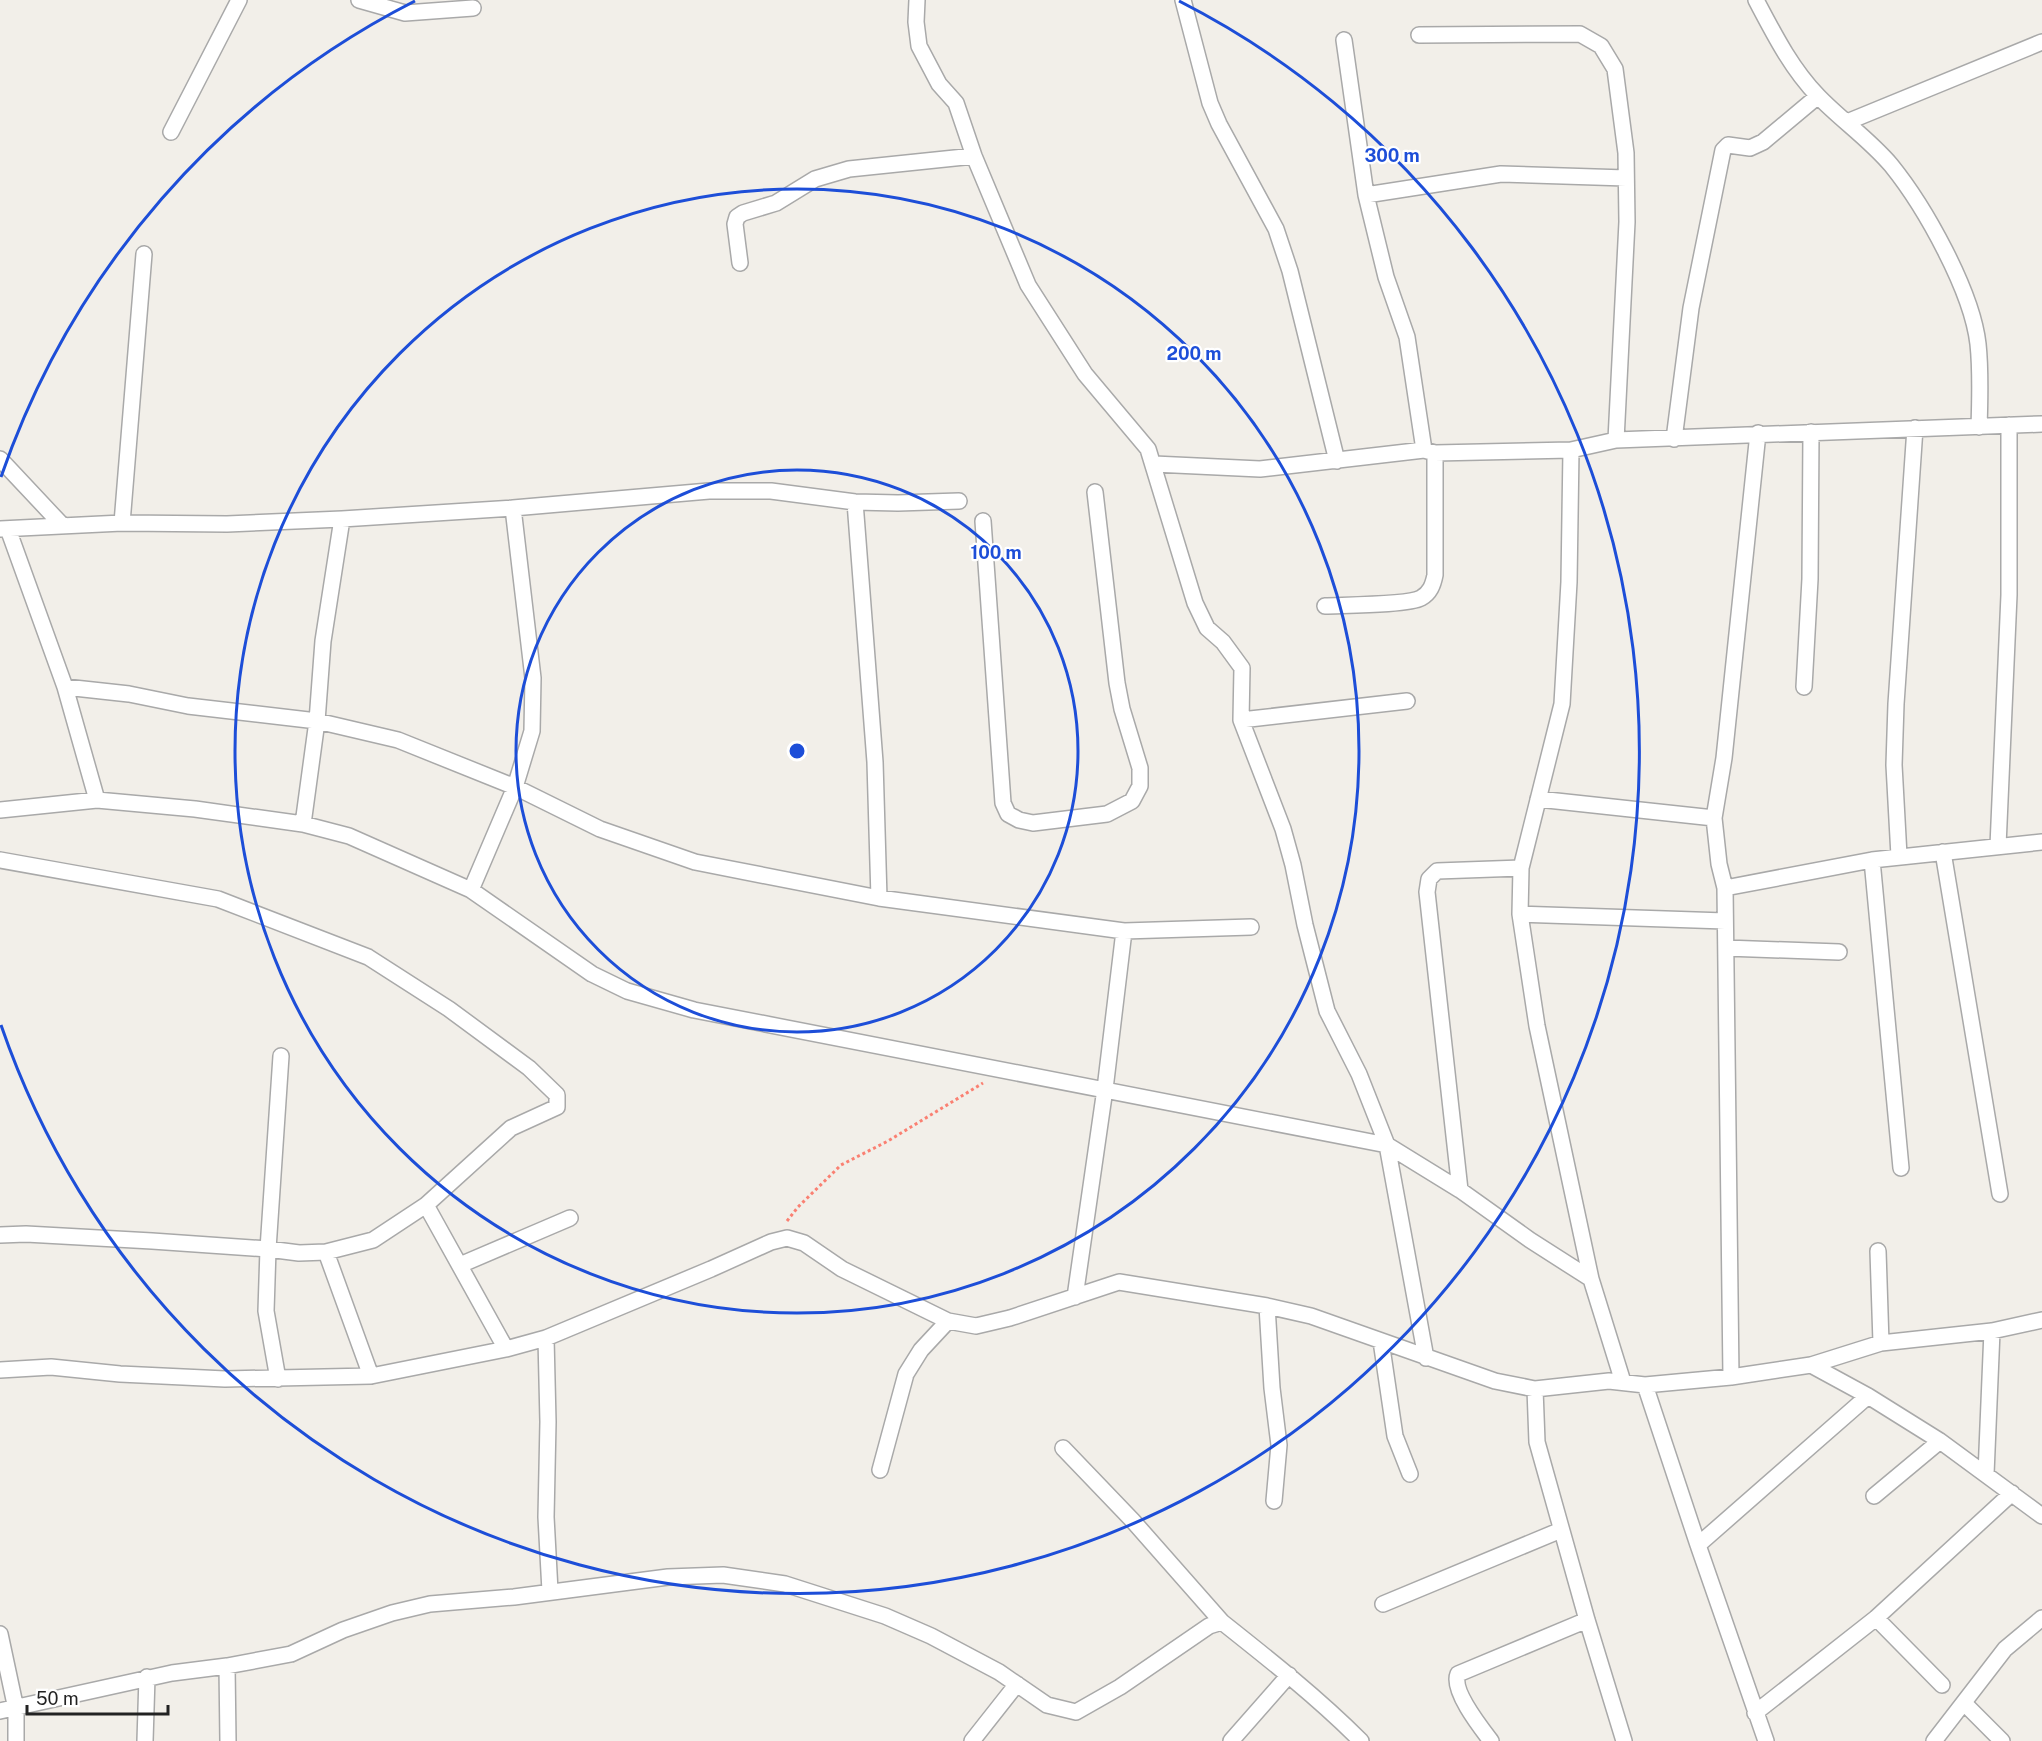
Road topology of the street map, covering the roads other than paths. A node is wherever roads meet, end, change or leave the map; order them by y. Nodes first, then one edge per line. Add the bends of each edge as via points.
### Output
1 (239, 0) edge
2 (359, 0) edge
3 (916, 0) edge
4 (1183, 0) edge
5 (1756, 0) edge
6 (473, 8) dead end
7 (1419, 35) dead end
8 (1344, 40) dead end
9 (2042, 42) edge
10 (1818, 96) junction
11 (1847, 122) junction
12 (171, 132) dead end
13 (974, 156) junction
14 (1626, 178) junction
15 (1366, 195) junction
16 (144, 254) dead end
17 (740, 263) dead end
18 (2042, 424) edge
19 (2009, 425) junction
20 (1979, 427) junction
21 (1915, 428) junction
22 (1811, 432) junction
23 (1758, 433) junction
24 (1674, 439) junction
25 (1616, 440) junction
26 (1571, 450) junction
27 (1430, 451) junction
28 (0, 459) edge
29 (1336, 460) junction
30 (1154, 464) junction
31 (1095, 492) dead end
32 (959, 501) dead end
33 (855, 502) junction
34 (513, 508) junction
35 (342, 519) junction
36 (983, 520) dead end
37 (122, 523) junction
38 (62, 525) junction
39 (4, 529) edge
40 (1325, 606) dead end
41 (65, 687) junction
42 (1804, 687) dead end
43 (1407, 701) dead end
44 (1241, 720) junction
45 (317, 721) junction
46 (515, 787) junction
47 (1538, 799) junction
48 (97, 800) junction
49 (0, 810) edge
50 (1714, 818) junction
51 (303, 824) junction
52 (2042, 842) edge
53 (1998, 846) junction
54 (1943, 852) junction
55 (1899, 856) junction
56 (0, 860) edge
57 (1872, 860) junction
58 (1521, 868) junction
59 (1725, 888) junction
60 (471, 890) junction
61 (879, 898) junction
62 (1520, 914) junction
63 (1725, 921) junction
64 (1251, 927) dead end
65 (1124, 931) junction
66 (1726, 948) junction
67 (1839, 952) dead end
68 (281, 1056) dead end
69 (1105, 1089) junction
70 (1387, 1145) junction
71 (1901, 1168) dead end
72 (1460, 1190) junction
73 (2000, 1194) dead end
74 (426, 1205) junction
75 (570, 1218) dead end
76 (0, 1235) edge
77 (268, 1249) junction
78 (1878, 1251) dead end
79 (326, 1252) junction
80 (460, 1264) junction
81 (1591, 1279) junction
82 (1075, 1297) junction
83 (1267, 1306) junction
84 (2042, 1320) edge
85 (948, 1321) junction
86 (1992, 1330) junction
87 (546, 1338) junction
88 (1381, 1341) junction
89 (1881, 1343) junction
90 (506, 1349) junction
91 (1426, 1358) junction
92 (1811, 1365) junction
93 (0, 1370) edge
94 (371, 1376) junction
95 (1731, 1377) junction
96 (278, 1379) junction
97 (1623, 1382) junction
98 (1645, 1385) junction
99 (1535, 1389) junction
100 (1868, 1396) junction
101 (1940, 1441) junction
102 (1063, 1448) dead end
103 (880, 1470) dead end
104 (1410, 1474) dead end
105 (1986, 1474) junction
106 (2012, 1493) junction
107 (1874, 1496) dead end
108 (1274, 1501) dead end
109 (2042, 1516) edge
110 (1562, 1530) junction
111 (1698, 1545) junction
112 (550, 1591) junction
113 (1383, 1604) dead end
114 (1876, 1618) junction
115 (2042, 1618) edge
116 (1587, 1620) junction
117 (1222, 1622) junction
118 (0, 1634) edge
119 (227, 1666) junction
120 (1289, 1675) junction
121 (147, 1677) junction
122 (1017, 1684) junction
123 (1942, 1685) dead end
124 (1964, 1702) junction
125 (16, 1709) junction
126 (0, 1711) edge
127 (1755, 1713) junction
128 (16, 1741) edge
129 (145, 1741) edge
130 (228, 1741) edge
131 (972, 1741) edge
132 (1231, 1741) edge
133 (1361, 1741) edge
134 (1491, 1741) edge
135 (1624, 1741) edge
136 (1766, 1741) edge
137 (1934, 1741) edge
138 (2002, 1741) edge

1 - 12 street
2 - 6 street via 405,13
3 - 13 street via 919,46 939,84 956,103
4 - 29 street via 1210,103 1276,229 1290,271
5 - 10 street via 1790,61
7 - 14 street via 1580,34 1601,46 1615,69
8 - 15 street
9 - 11 street
10 - 11 street
10 - 24 street via 1763,142 1750,148 1728,145 1723,150 1691,308
11 - 20 street via 1890,164 1948,256 1967,300 1978,342
13 - 17 street via 849,169 815,179 776,203 737,217
13 - 30 street via 1028,285 1085,374 1148,449
14 - 15 street via 1501,174
14 - 25 street
15 - 27 street via 1386,277 1407,337
16 - 37 street
18 - 19 street
19 - 20 street
19 - 53 street via 2009,595
20 - 21 street
21 - 22 street
21 - 55 street via 1894,765
22 - 23 street
22 - 42 street
23 - 24 street
23 - 50 street via 1724,758
24 - 25 street
25 - 26 street
26 - 27 street
26 - 47 street via 1562,704
27 - 29 street
27 - 40 street via 1435,575 1432,588 1419,599
28 - 38 street
29 - 30 street via 1260,469
30 - 44 street via 1195,603 1208,628 1242,668
31 - 36 street via 1117,682 1140,768 1140,786 1132,801 1107,814 1033,822 1008,814 1003,803
32 - 33 street
33 - 34 street via 771,491 709,491
33 - 61 street via 875,762
34 - 35 street
34 - 46 street via 533,678 532,731
35 - 37 street
35 - 45 street via 323,641
37 - 38 street
38 - 39 street
39 - 41 street
41 - 45 street
41 - 48 street
43 - 44 street
44 - 70 street via 1283,829 1327,1011 1359,1074
45 - 46 street via 398,740
45 - 51 street
46 - 60 street
46 - 61 street via 600,829 695,862
47 - 50 street
47 - 58 street
48 - 49 street
48 - 51 street
50 - 59 street
51 - 60 street via 349,836
52 - 53 street
53 - 54 street
54 - 55 street
54 - 73 street
55 - 57 street
56 - 74 street via 218,899 368,957 449,1009 529,1068 557,1095 557,1107 511,1128
57 - 59 street
57 - 71 street
58 - 62 street
58 - 72 street via 1437,871 1429,879 1428,904
59 - 63 street
60 - 69 street via 592,974 627,991 694,1010
61 - 65 street
62 - 63 street
62 - 81 street via 1537,1026
63 - 66 street
64 - 65 street
65 - 69 street
66 - 67 street
66 - 95 street
68 - 77 street
69 - 70 street
69 - 82 street
70 - 72 street
70 - 91 street
72 - 81 street
74 - 79 street via 373,1240
74 - 80 street
75 - 80 street
76 - 77 street
77 - 79 street
77 - 96 street via 266,1311
78 - 89 street
79 - 94 street
80 - 90 street
81 - 97 street
82 - 83 street via 1119,1282
82 - 85 street via 976,1326
83 - 88 street via 1311,1316
83 - 108 street via 1278,1445
84 - 86 street
85 - 87 street via 842,1269 804,1243 787,1238
85 - 103 street via 921,1350 906,1374
86 - 89 street
86 - 105 street
87 - 90 street
87 - 112 street
88 - 91 street
88 - 104 street via 1395,1436
89 - 92 street
90 - 94 street
91 - 99 street via 1495,1382
92 - 95 street
92 - 100 street
93 - 96 street via 51,1367 141,1375
94 - 96 street
95 - 98 street
97 - 98 street
97 - 99 street
98 - 111 street
99 - 110 street via 1537,1443
100 - 101 street
100 - 111 street
101 - 105 street
101 - 107 street
102 - 117 street
105 - 106 street
106 - 109 street
106 - 114 street
110 - 113 street
110 - 116 street
111 - 127 street
112 - 119 street via 430,1604 343,1630 291,1654
112 - 122 street via 696,1575 785,1584 885,1616 931,1636
114 - 123 street
114 - 127 street
115 - 124 street via 2005,1649
116 - 134 street via 1458,1674 1457,1688
116 - 135 street
117 - 120 street
117 - 122 street via 1209,1626 1076,1712 1047,1705
118 - 125 street
119 - 121 street
119 - 130 street
120 - 132 street
120 - 133 street
121 - 125 street
121 - 129 street
122 - 131 street
124 - 137 street
124 - 138 street
125 - 126 street
125 - 128 street
127 - 136 street

